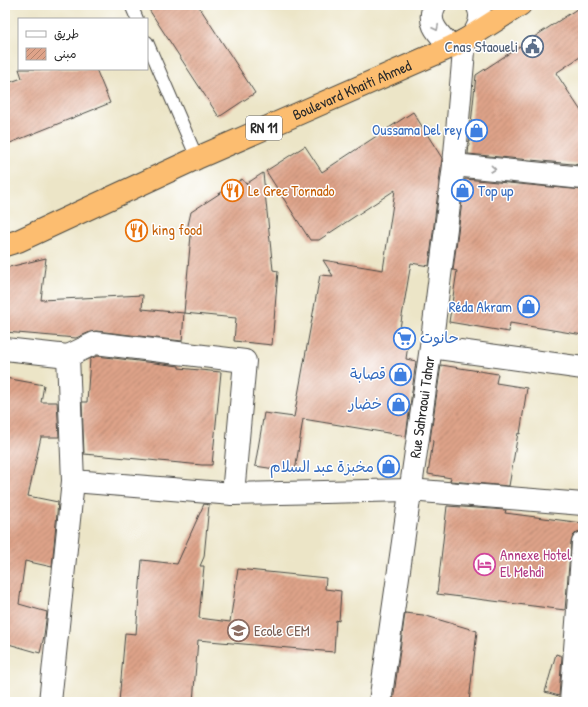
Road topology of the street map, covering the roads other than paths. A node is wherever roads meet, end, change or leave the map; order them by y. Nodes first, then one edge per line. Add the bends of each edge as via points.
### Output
1 (131, 5) edge
2 (435, 5) edge
3 (477, 5) edge
4 (520, 5) edge
5 (137, 18) edge
6 (463, 40) junction
7 (148, 44) edge
8 (197, 158) junction
9 (454, 165) junction
10 (583, 178) edge
11 (5, 245) edge
12 (430, 347) junction
13 (5, 349) edge
14 (68, 356) junction
15 (583, 368) edge
16 (73, 481) junction
17 (409, 490) junction
18 (233, 494) junction
19 (583, 504) edge
20 (583, 543) edge
21 (50, 702) edge
22 (380, 702) edge
23 (571, 702) edge

1 - 5 lane
2 -> 6 street via 433,26 438,34
3 - 6 street, Rue Sahraoui Tahar via 481,17 479,27
4 - 6 highway, Boulevard Khaiti Ahmed / RN 11
6 - 8 highway, Boulevard Khaiti Ahmed / RN 11
6 - 9 street, Rue Sahraoui Tahar
7 - 8 lane
8 - 11 highway, Boulevard Khaiti Ahmed / RN 11
9 -> 10 street
9 - 12 street, Rue Sahraoui Tahar
12 - 15 street
12 - 17 street, Rue Sahraoui Tahar
13 - 14 street
14 - 16 street
14 - 18 street via 95,343 245,361
16 - 18 street
16 - 21 street
17 - 18 street
17 - 19 street
17 - 22 street, Rue Sahraoui Tahar
20 - 23 street

